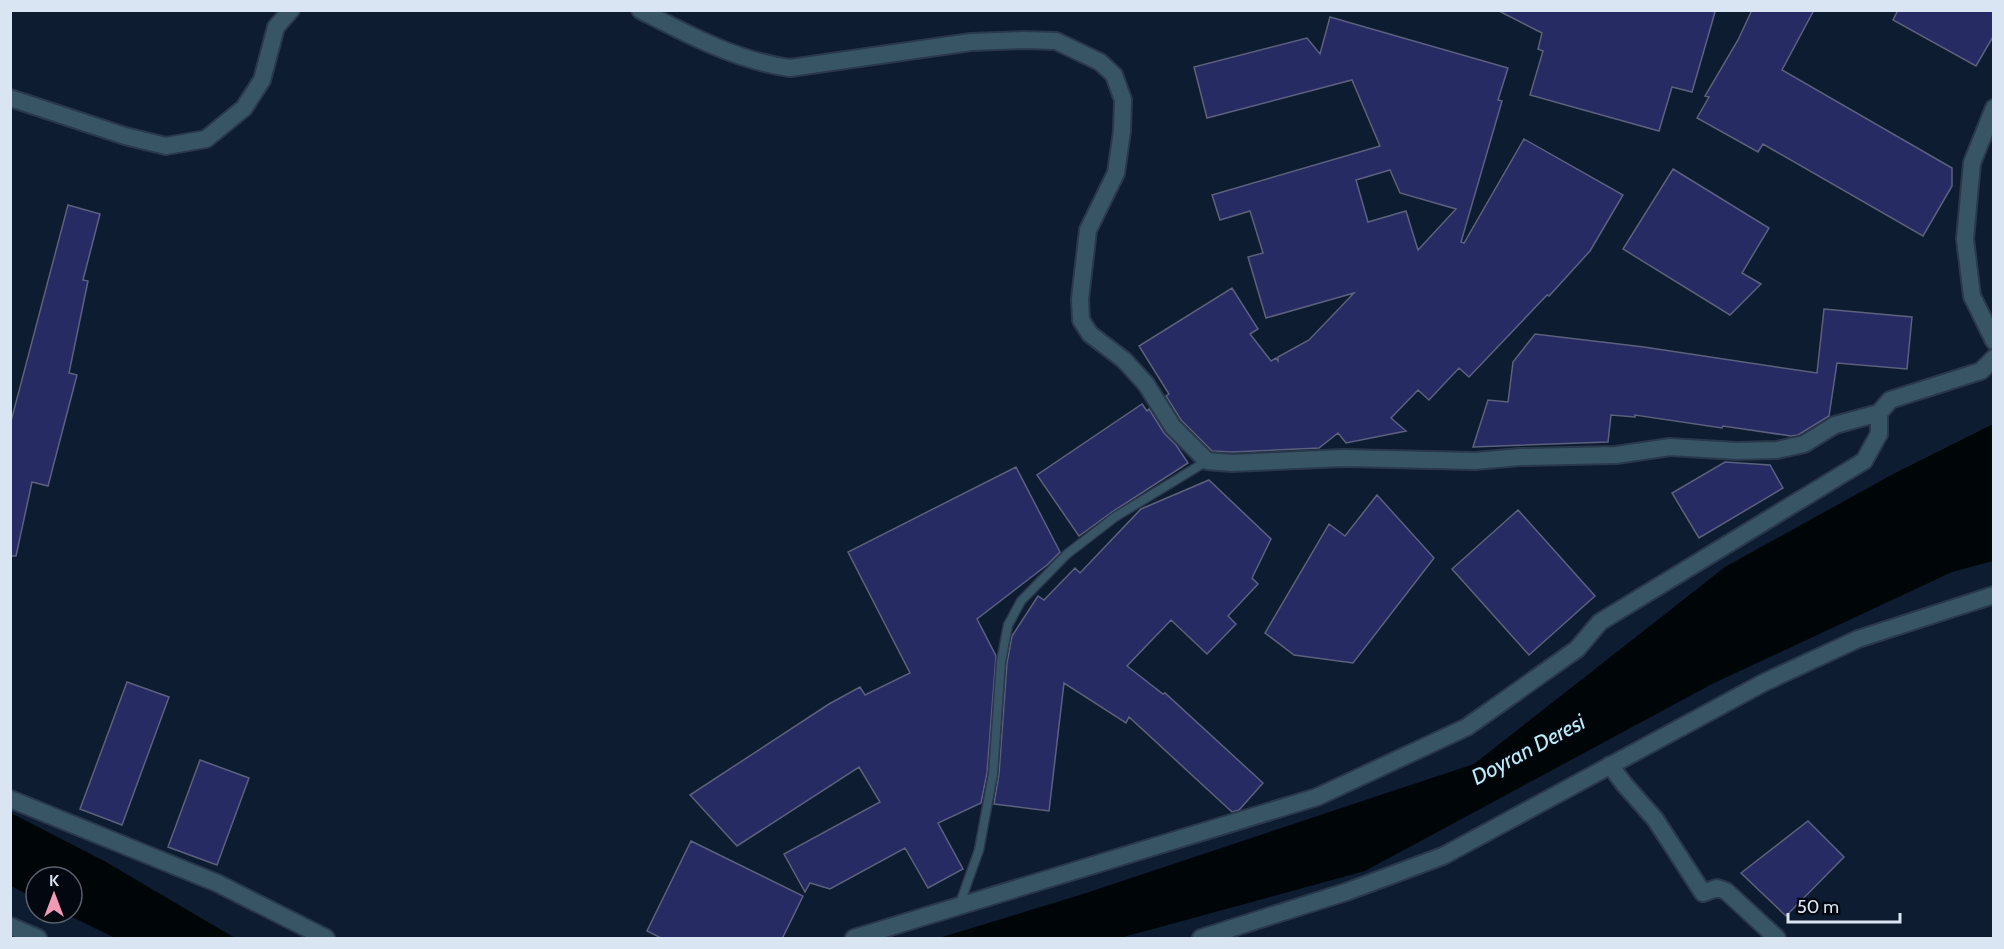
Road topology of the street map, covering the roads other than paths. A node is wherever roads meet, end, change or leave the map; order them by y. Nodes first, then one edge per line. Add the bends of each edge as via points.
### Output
1 (291, 10) edge
2 (640, 10) edge
3 (10, 98) edge
4 (1994, 108) edge
5 (1994, 341) edge
6 (1994, 358) edge
7 (1987, 372) edge
8 (1879, 413) junction
9 (1207, 461) junction
10 (1994, 595) edge
11 (1610, 765) junction
12 (10, 799) edge
13 (958, 907) junction
14 (10, 926) edge
15 (38, 939) edge
16 (326, 939) edge
17 (854, 939) edge
18 (1201, 939) edge
19 (1777, 939) edge

1 - 3 street via 276,27 262,80 244,108 206,139 166,146
2 - 9 street via 764,65 790,68 971,42 1024,40 1056,41 1100,62 1114,75 1123,100 1122,131 1116,173 1088,230 1081,320 1090,334 1124,360 1146,384 1173,427
4 - 5 street via 1972,162 1965,239 1972,296
6 - 7 street
7 - 8 street via 1890,400
8 - 9 street via 1835,425 1804,444 1777,450 1670,447 1616,455 1475,461
8 - 13 street via 1879,434 1864,461 1600,622 1578,649 1467,728 1317,797
9 - 13 lane via 1115,517 1067,554 1021,602 1012,617 1001,662 993,774 979,850
10 - 11 street via 1858,639 1763,683
11 - 18 street via 1443,856
11 - 19 street via 1655,819 1703,893 1712,889 1726,891
12 - 16 street via 217,883
13 - 17 street
14 - 15 street

